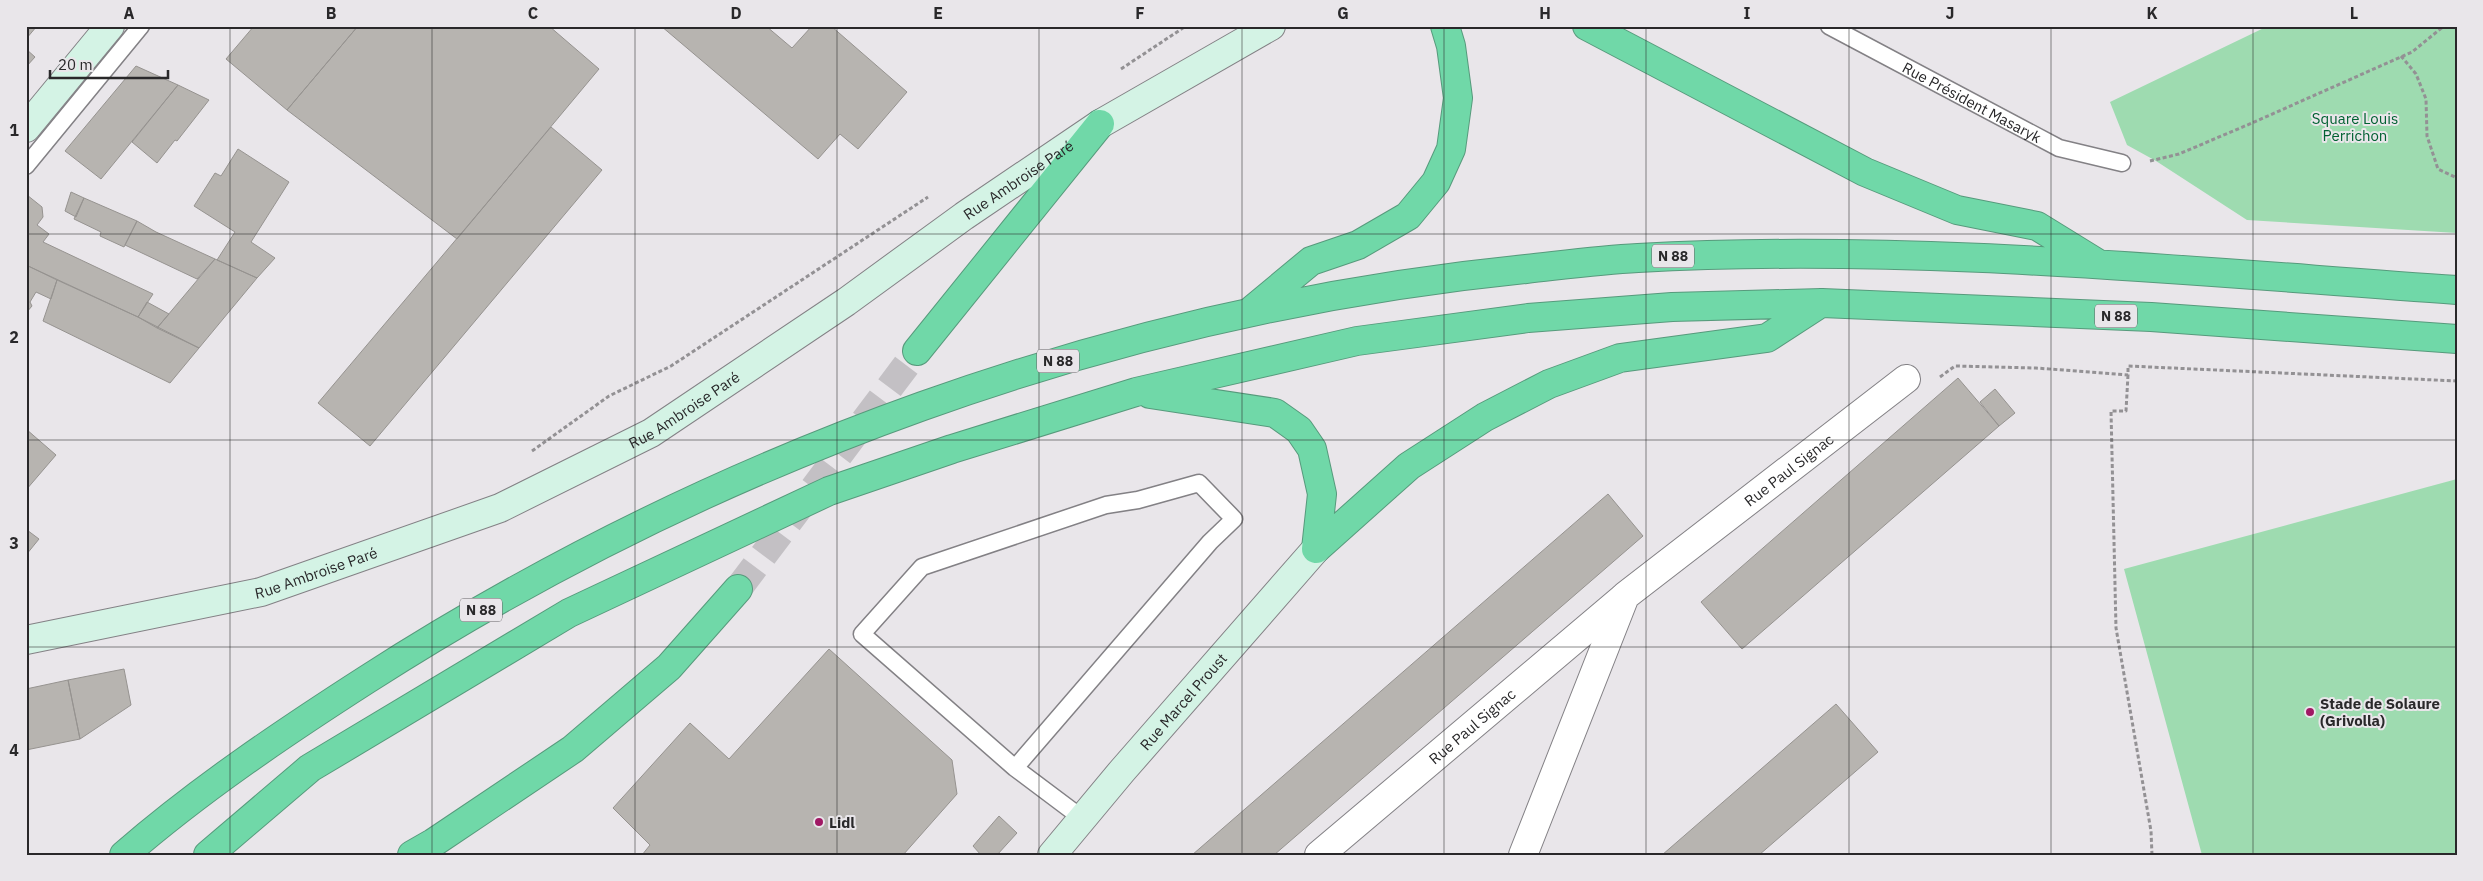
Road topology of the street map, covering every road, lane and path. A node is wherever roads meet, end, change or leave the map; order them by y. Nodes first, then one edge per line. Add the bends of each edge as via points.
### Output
1 (110, 26) edge
2 (141, 26) edge
3 (1186, 26) edge
4 (1271, 26) edge
5 (1445, 26) edge
6 (1588, 26) edge
7 (1829, 26) edge
8 (2445, 26) edge
9 (2457, 27) edge
10 (2401, 56) junction
11 (1120, 70) dead end
12 (1100, 124) junction
13 (26, 128) edge
14 (2156, 161) dead end
15 (2122, 163) dead end
16 (26, 166) edge
17 (2457, 178) edge
18 (928, 196) dead end
19 (2100, 265) junction
20 (2457, 290) edge
21 (1822, 303) junction
22 (1249, 313) junction
23 (2457, 339) edge
24 (917, 351) tunnel mouth
25 (2128, 375) junction
26 (1906, 380) joint
27 (2457, 381) edge
28 (1136, 392) junction
29 (524, 457) dead end
30 (1316, 549) junction
31 (738, 589) tunnel mouth
32 (1625, 596) junction
33 (26, 640) edge
34 (1015, 768) junction
35 (1083, 819) junction
36 (124, 855) edge
37 (208, 855) edge
38 (412, 855) edge
39 (1052, 855) edge
40 (1319, 855) edge
41 (1523, 855) edge
42 (2152, 855) edge

1 - 13 main road
2 - 16 lane
3 - 11 path
4 - 12 main road, Rue Ambroise Paré
5 - 22 highway via 1458,98 1451,149 1436,182 1408,216 1358,245 1311,261
6 - 19 highway via 1865,172 1957,210 2037,226
7 - 15 lane, Rue Président Masaryk via 2058,148
8 - 9 path
8 - 10 path via 2412,52
10 - 14 path via 2252,123
10 - 17 path via 2416,74 2426,99 2427,136 2438,169
12 - 24 highway
12 - 33 main road, Rue Ambroise Paré via 964,216 846,302 651,433 500,508 261,592
18 - 29 path via 671,366 609,396
19 - 20 highway, N 88
19 - 22 highway, N 88 via 1893,254 1780,252 1631,258 1364,289
21 - 23 highway, N 88 via 2151,317
21 - 28 highway, N 88 via 1672,307 1528,318 1357,341
21 - 30 highway via 1767,338 1620,358 1549,384 1485,417 1409,466
22 - 36 highway, N 88 via 1173,329 1034,368 914,409 809,449 678,509 553,570 437,634 287,731 150,832
25 - 26 path via 2044,368 1956,366 1940,377
25 - 27 path via 2128,366
25 - 42 path via 2126,412 2112,412 2116,628
26 - 32 street, Rue Paul Signac
28 - 30 highway via 1275,413 1299,430 1312,449 1322,494
28 - 37 highway, N 88 via 829,491 568,613 310,768
30 - 35 main road, Rue Marcel Proust
31 - 38 highway via 669,667 573,748
32 - 40 street, Rue Paul Signac
32 - 41 street
34 - 34 lane via 862,634 922,567 1106,505 1138,500 1199,483 1234,519 1210,542
34 - 35 lane
35 - 39 main road, Rue Marcel Proust

